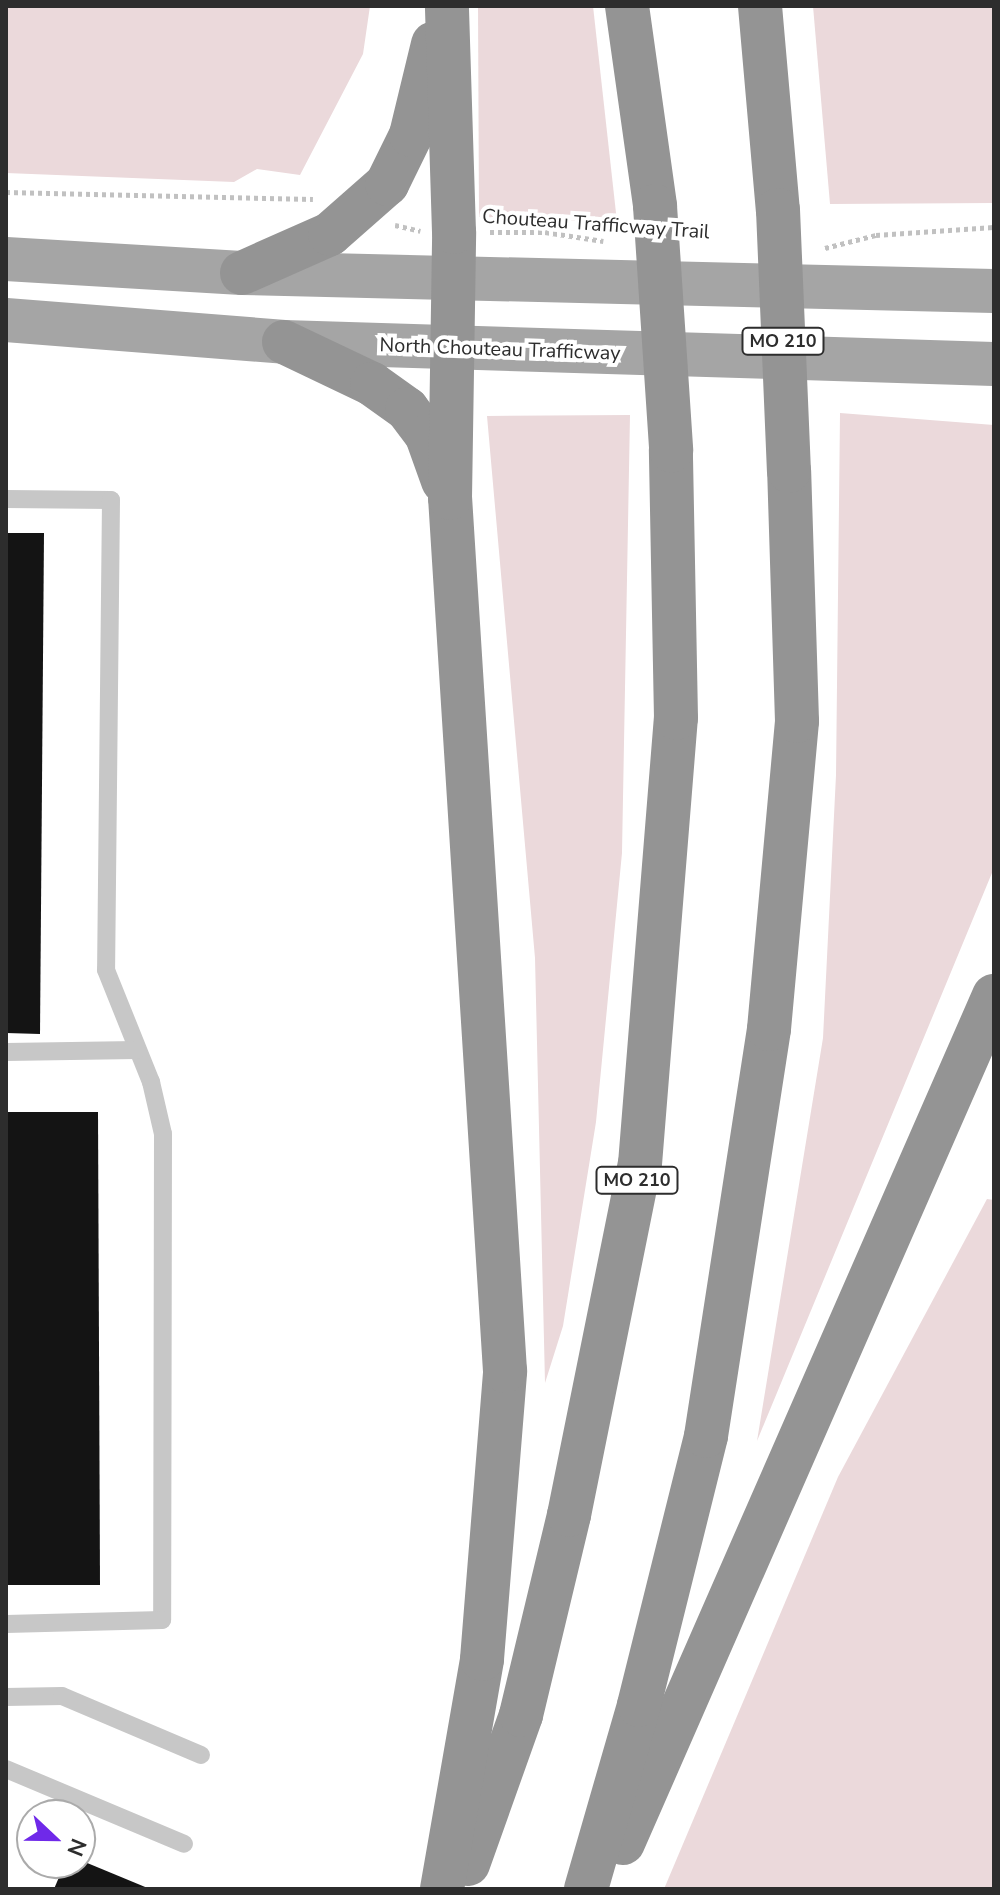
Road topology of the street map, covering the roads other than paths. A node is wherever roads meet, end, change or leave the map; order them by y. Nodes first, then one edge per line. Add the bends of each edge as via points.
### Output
1 (441, 6) edge
2 (447, 6) edge
3 (627, 6) edge
4 (760, 6) edge
5 (6, 259) edge
6 (242, 273) junction
7 (454, 277) junction
8 (994, 291) edge
9 (6, 320) edge
10 (284, 342) junction
11 (453, 349) junction
12 (994, 364) edge
13 (450, 498) junction
14 (6, 499) edge
15 (994, 996) edge
16 (136, 1050) junction
17 (6, 1052) edge
18 (6, 1624) edge
19 (6, 1697) edge
20 (201, 1755) dead end
21 (6, 1769) edge
22 (184, 1844) dead end
23 (442, 1889) edge
24 (459, 1889) edge
25 (586, 1889) edge
26 (603, 1889) edge

1 - 6 highway via 411,135 387,184 330,234
2 - 7 highway
3 - 24 highway, MO 210, bridge via 655,206 671,450 676,718 640,1164 569,1515 521,1715
4 - 25 highway, MO 210, bridge via 778,210 797,721 769,1029 706,1436 639,1705
5 - 6 main road
6 - 7 main road
7 - 8 main road
7 - 11 highway
9 - 10 main road, North Chouteau Trafficway
10 - 11 main road, North Chouteau Trafficway
10 - 13 highway via 372,384 407,409 427,436
11 - 12 main road, North Chouteau Trafficway
11 - 13 highway
13 - 23 highway via 505,1371 482,1659
14 - 16 lane via 111,500 106,970
15 - 26 highway
16 - 17 lane
16 - 18 lane via 151,1082 163,1134 162,1620
19 - 20 lane via 62,1696
21 - 22 lane

